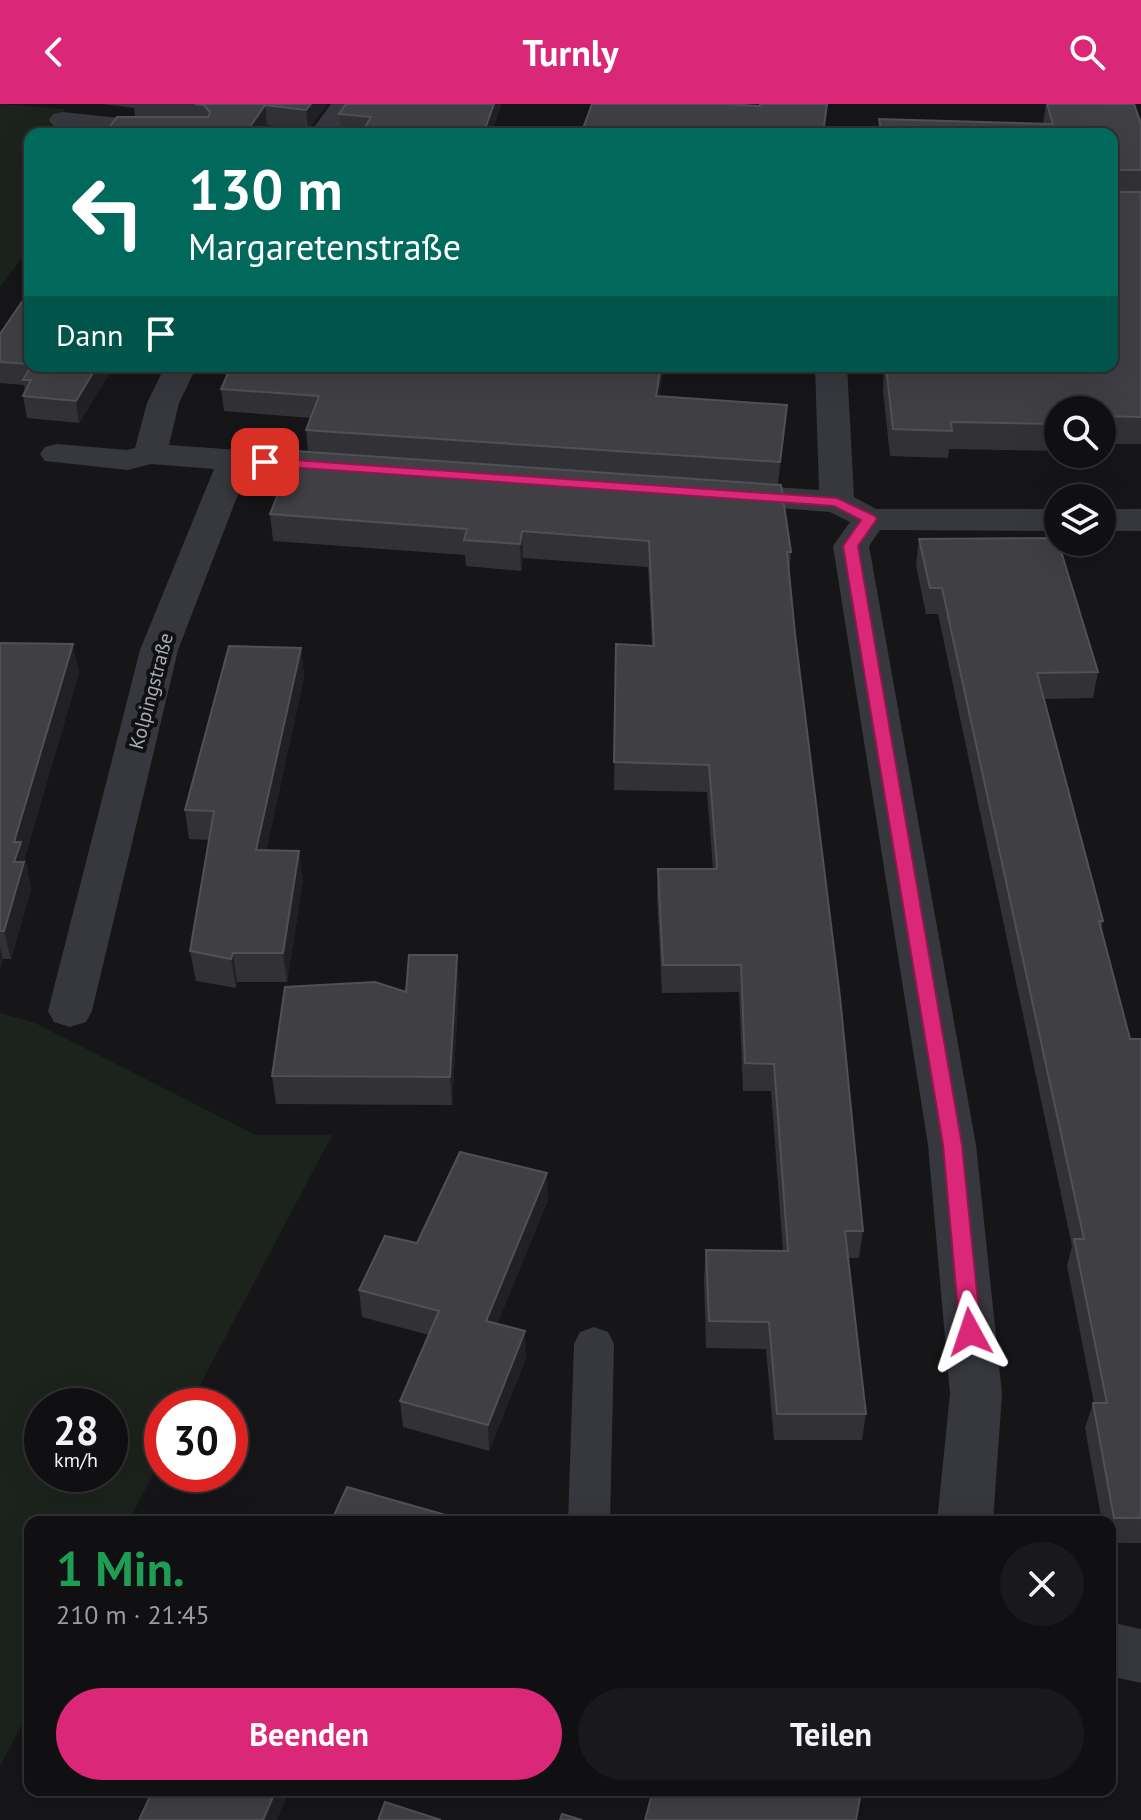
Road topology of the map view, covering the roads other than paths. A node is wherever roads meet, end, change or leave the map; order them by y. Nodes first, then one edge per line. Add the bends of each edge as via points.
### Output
1 (345, 104) edge
2 (63, 120) dead end
3 (139, 128) edge
4 (327, 128) edge
5 (178, 372) edge
6 (832, 372) edge
7 (57, 454) dead end
8 (150, 454) junction
9 (234, 460) junction
10 (376, 470) edge
11 (694, 492) edge
12 (853, 510) junction
13 (1044, 519) edge
14 (1116, 520) edge
15 (1141, 520) edge
16 (70, 1011) dead end
17 (594, 1344) dead end
18 (589, 1516) edge
19 (966, 1516) edge
20 (1116, 1650) edge
21 (1141, 1656) edge

1 - 4 street
2 - 3 street
5 - 8 street via 163,403
6 - 12 street
7 - 8 street via 128,460
8 - 9 street
9 - 10 street
9 - 16 street, Kolpingstraße via 159,650
11 - 12 street
12 - 13 street
12 - 19 street via 851,546 952,1145 976,1394
14 - 15 street
17 - 18 lane
20 - 21 street

